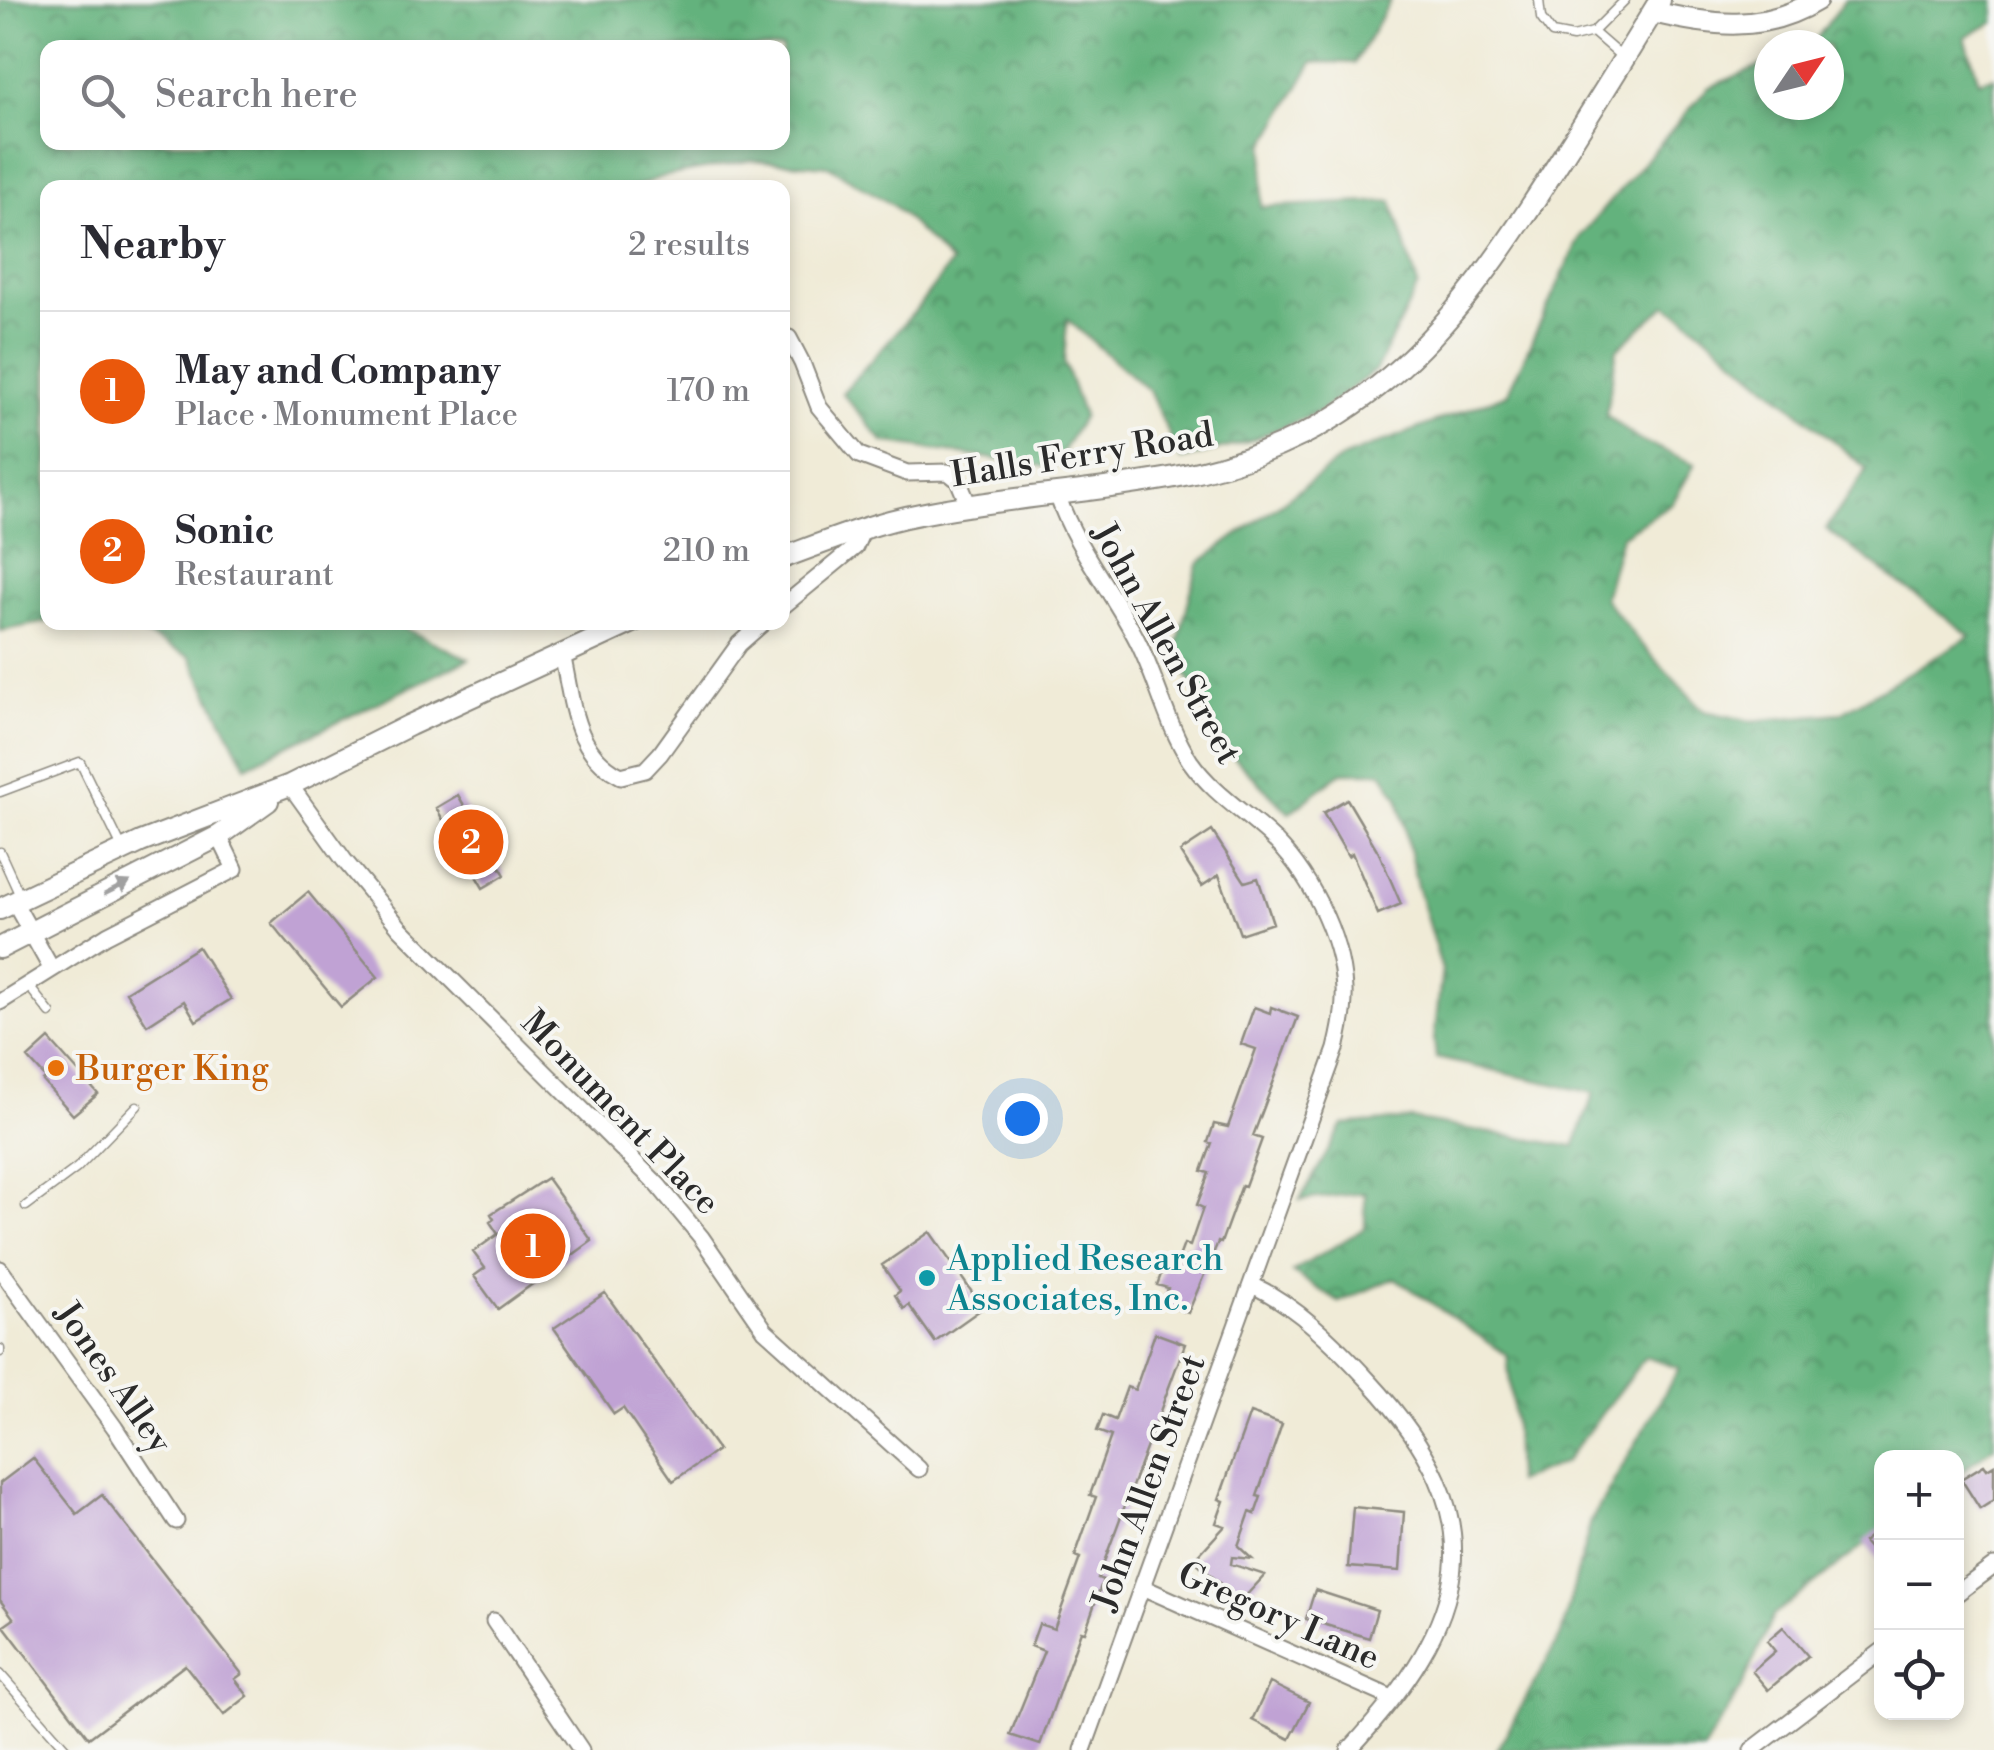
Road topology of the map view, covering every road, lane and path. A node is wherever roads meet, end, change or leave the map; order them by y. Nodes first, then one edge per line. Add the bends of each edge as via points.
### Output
1 (1539, 0) edge
2 (1625, 0) edge
3 (1817, 0) edge
4 (1657, 6) edge
5 (1593, 32) junction
6 (1624, 60) junction
7 (790, 340) edge
8 (1057, 494) junction
9 (969, 506) junction
10 (864, 527) junction
11 (790, 555) edge
12 (790, 601) edge
13 (615, 630) edge
14 (755, 630) edge
15 (562, 654) junction
16 (290, 785) junction
17 (0, 792) edge
18 (219, 836) junction
19 (122, 850) junction
20 (0, 852) edge
21 (12, 903) edge
22 (30, 932) junction
23 (0, 948) edge
24 (51, 968) junction
25 (27, 984) junction
26 (0, 1002) edge
27 (50, 1013) dead end
28 (137, 1106) dead end
29 (26, 1206) dead end
30 (0, 1269) edge
31 (1252, 1285) junction
32 (918, 1469) dead end
33 (176, 1521) dead end
34 (1994, 1566) edge
35 (1142, 1587) junction
36 (1964, 1588) edge
37 (494, 1621) dead end
38 (1874, 1657) edge
39 (0, 1674) edge
40 (1392, 1698) junction
41 (1768, 1736) junction
42 (67, 1750) edge
43 (581, 1750) edge
44 (1083, 1750) edge
45 (1349, 1750) edge
46 (1752, 1750) edge
47 (1780, 1750) edge

1 - 5 lane via 1552,34
2 - 5 lane
3 - 4 street via 1748,25 1706,23
4 - 6 street, Halls Ferry Road
5 - 6 lane
6 - 8 street, Halls Ferry Road via 1487,272 1426,346 1360,401 1292,440 1222,466
7 - 9 street via 818,407 859,455 908,473 948,472
8 - 9 street, Halls Ferry Road
8 - 31 street, John Allen Street via 1138,642 1187,756 1208,785 1291,860 1338,954 1344,987 1336,1049
9 - 10 street, Halls Ferry Road
10 - 11 street, Halls Ferry Road
10 - 12 street via 855,547
13 - 15 street
14 - 15 street via 660,754 645,770 621,776 591,756
15 - 16 street
16 - 18 street
16 - 19 street
16 - 32 street, Monument Place via 400,928 669,1197 765,1330
17 - 19 lane via 80,762
22 -> 18 street
18 - 24 street via 235,869
19 - 21 street
20 - 21 lane
21 - 22 street
22 - 23 street
22 - 24 street
24 - 25 street
25 - 26 street
25 - 27 lane
28 - 29 lane via 77,1168
30 - 33 street, Jones Alley
31 - 35 street, John Allen Street
31 - 40 street via 1289,1307 1394,1408 1445,1500 1454,1577 1445,1611
34 - 36 street
35 - 40 street, Gregory Lane
35 - 44 street, John Allen Street
37 - 43 street
38 - 41 street
39 - 42 lane
40 - 45 street
41 - 46 street
41 - 47 street

